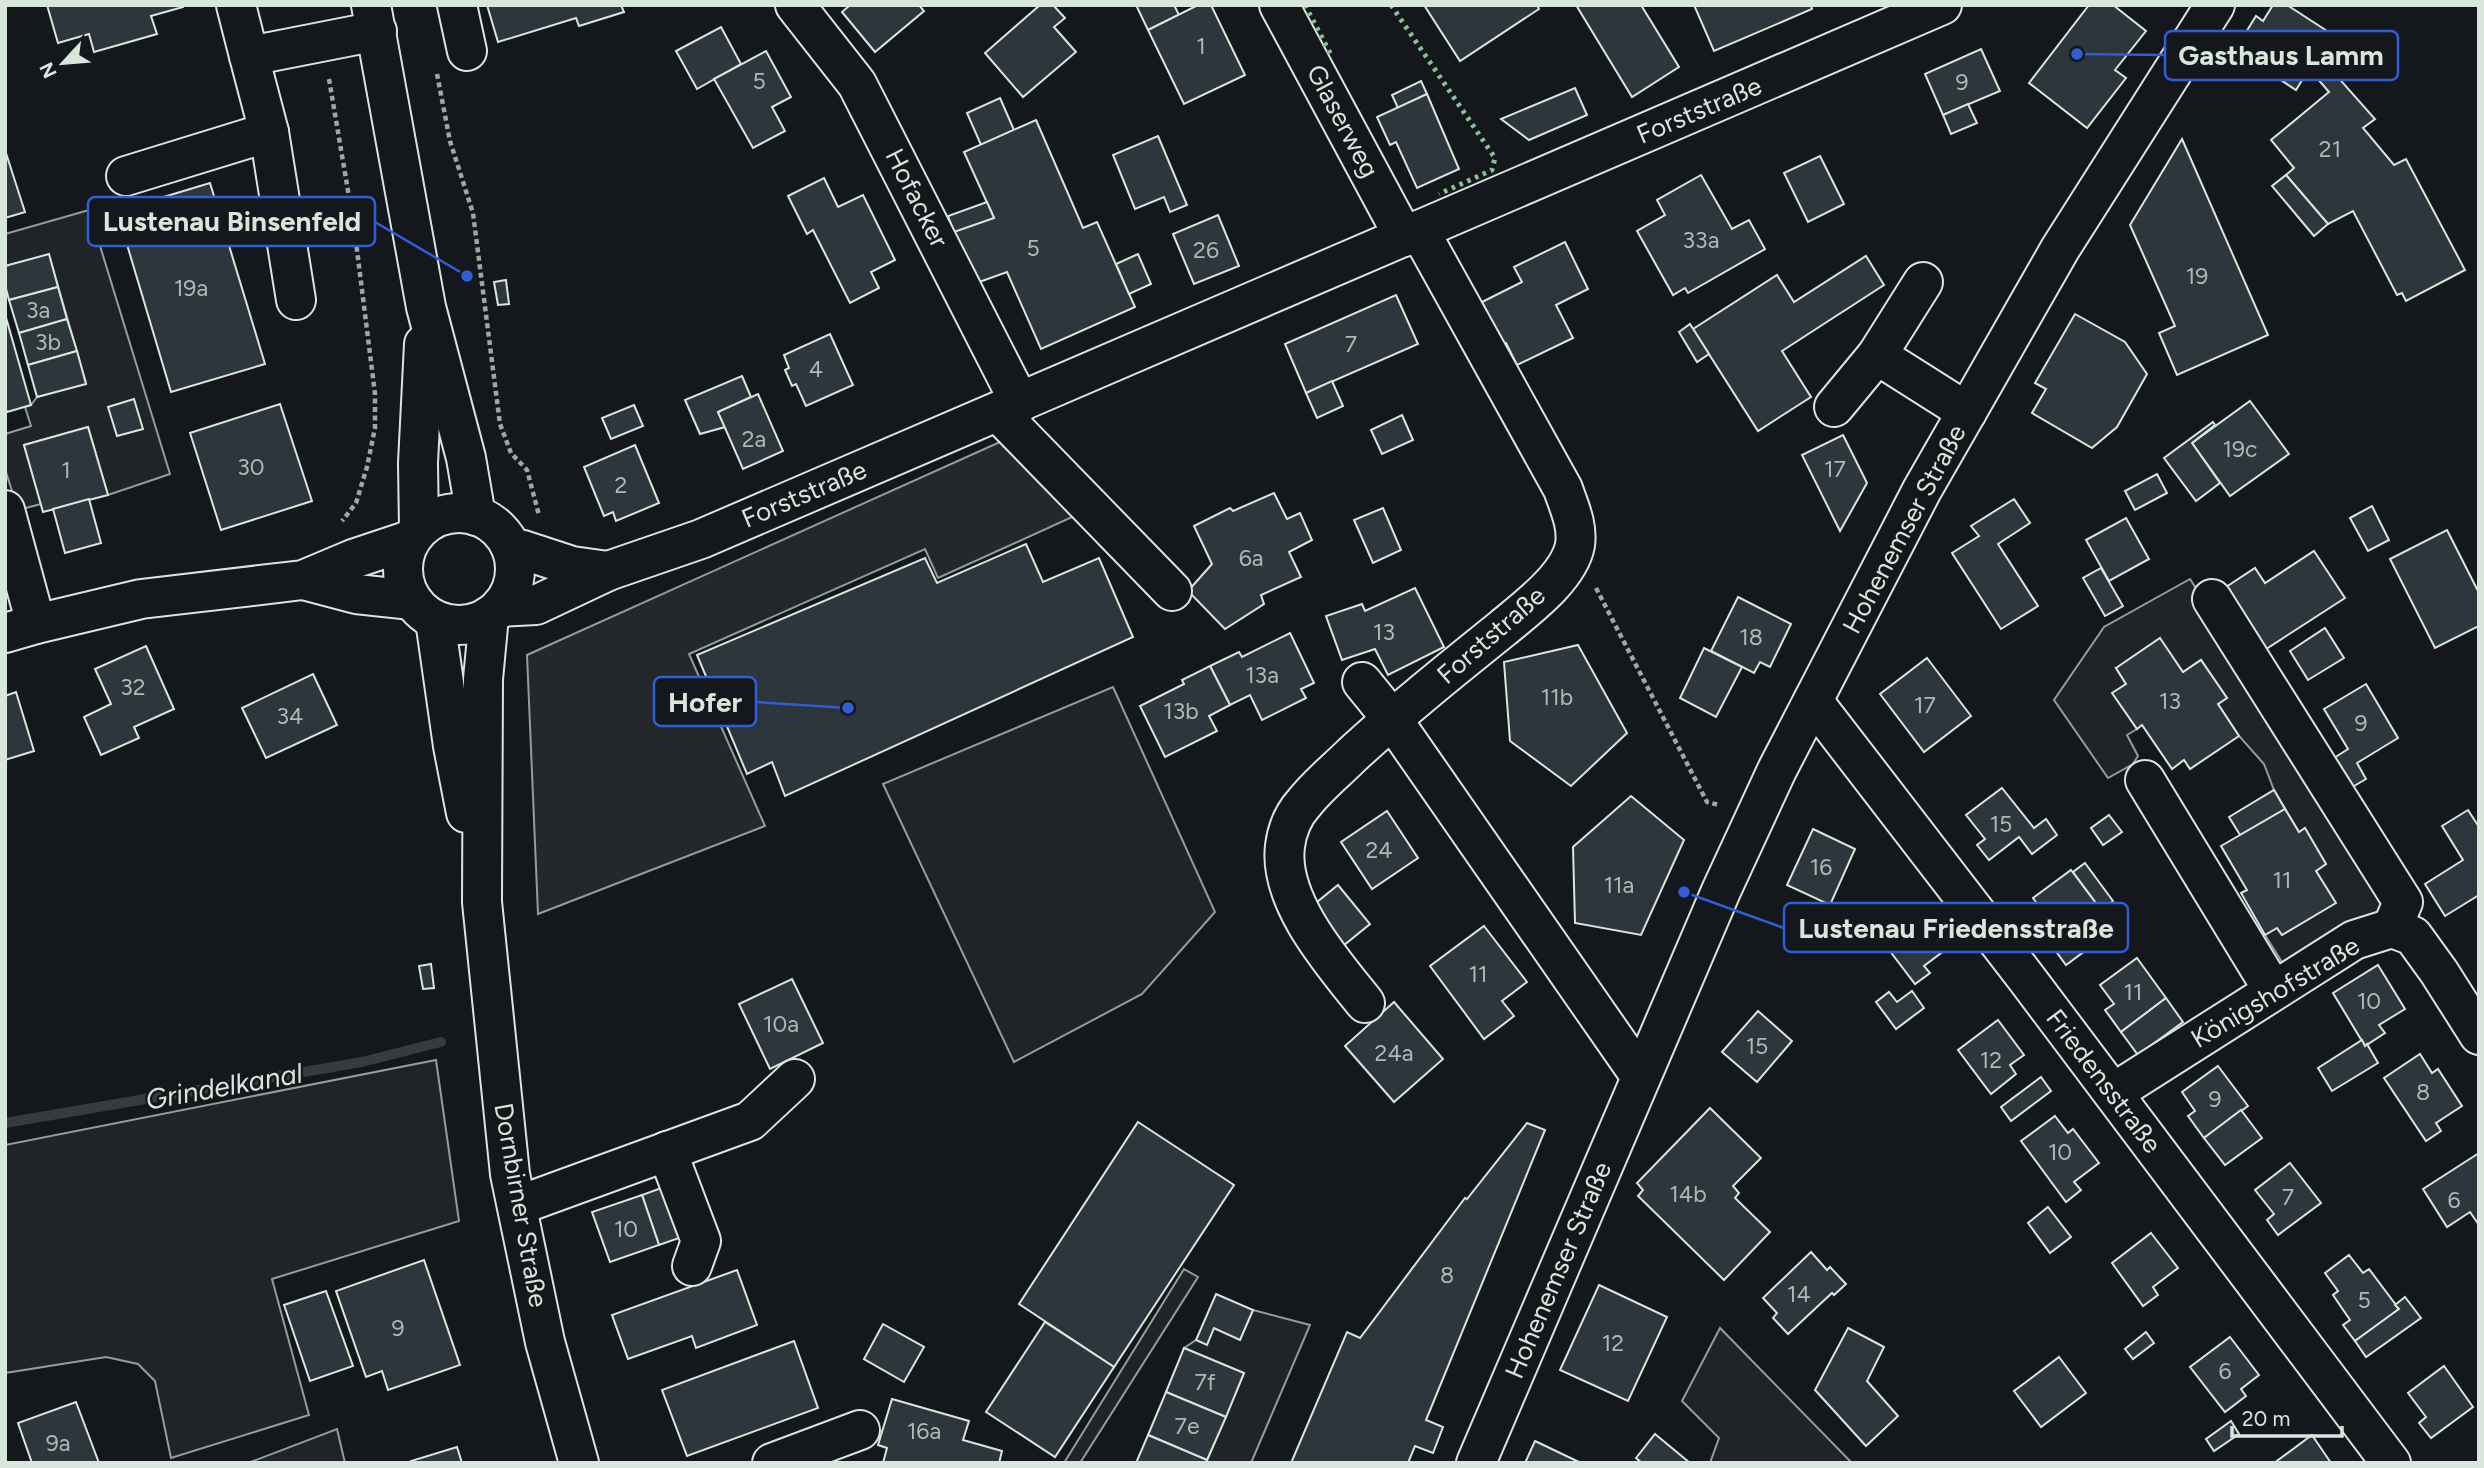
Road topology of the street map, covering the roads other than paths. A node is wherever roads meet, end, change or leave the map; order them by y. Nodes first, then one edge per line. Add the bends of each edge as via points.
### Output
1 (236, 5) edge
2 (457, 5) edge
3 (794, 5) edge
4 (1279, 5) edge
5 (1942, 5) edge
6 (2214, 5) edge
7 (374, 18) edge
8 (467, 51) dead end
9 (249, 56) junction
10 (269, 132) junction
11 (126, 176) dead end
12 (1412, 234) junction
13 (1923, 282) dead end
14 (296, 300) dead end
15 (426, 307) junction
16 (1877, 355) junction
17 (1009, 407) junction
18 (1833, 407) dead end
19 (1967, 412) junction
20 (5, 510) edge
21 (476, 516) junction
22 (415, 534) junction
23 (511, 548) junction
24 (608, 571) junction
25 (303, 580) junction
26 (1172, 591) dead end
27 (2212, 599) dead end
28 (423, 610) junction
29 (495, 611) junction
30 (21, 628) edge
31 (1362, 681) dead end
32 (1813, 701) junction
33 (1392, 719) junction
34 (2145, 780) dead end
35 (482, 901) junction
36 (2392, 928) junction
37 (2273, 990) junction
38 (1365, 1003) dead end
39 (2479, 1035) edge
40 (1641, 1077) junction
41 (794, 1079) dead end
42 (2113, 1093) junction
43 (667, 1151) junction
44 (517, 1206) junction
45 (692, 1266) dead end
46 (860, 1430) dead end
47 (579, 1463) edge
48 (772, 1463) edge
49 (1476, 1463) edge
50 (2391, 1463) edge

1 - 9 street
2 - 8 street
3 - 17 street, Hofacker via 857,84
4 - 12 street, Glaserweg
5 - 12 street, Forststraße
6 - 19 street, Hohenemser Straße via 2060,249
7 - 9 street via 322,41
7 - 15 street, Dornbirner Straße
9 - 10 street
10 - 11 street
10 - 14 street
12 - 17 street, Forststraße
12 - 33 street, Forststraße via 1563,489 1576,526 1574,547 1564,568 1543,593
13 - 16 street
15 - 21 street, Dornbirner Straße via 466,458
15 - 22 street, Dornbirner Straße
16 - 18 street
16 - 19 street
17 - 24 street, Forststraße via 701,538
17 - 26 street
19 - 32 street, Hohenemser Straße
20 - 30 street
21 - 22 street via 456,513 436,518
21 - 23 street via 494,526
22 - 25 street
22 - 28 street, Dornbirner Straße via 403,559 404,580
23 - 24 street, Forststraße
23 - 29 street, Dornbirner Straße via 516,564 513,580 509,594
24 - 29 street, Forststraße via 536,605
25 - 28 street
25 - 30 street via 141,599
27 - 36 street via 2403,902
28 - 29 street via 453,625 472,624
28 - 35 street, Dornbirner Straße
29 - 35 street, Dornbirner Straße via 483,679
31 - 33 street
32 - 40 street, Hohenemser Straße via 1721,891
32 - 42 street, Friedensstraße
33 - 38 street, Forststraße via 1303,803 1284,847 1288,877 1309,929
33 - 40 street
34 - 37 street
35 - 44 street, Dornbirner Straße
36 - 37 street, Königshofstraße via 2354,940
36 - 39 street, Königshofstraße via 2413,936
37 - 42 street, Königshofstraße
40 - 49 street, Hohenemser Straße
41 - 43 street via 750,1121
42 - 50 street, Friedensstraße
43 - 44 street
43 - 45 street via 701,1241
44 - 47 street, Dornbirner Straße via 545,1342
46 - 48 street

